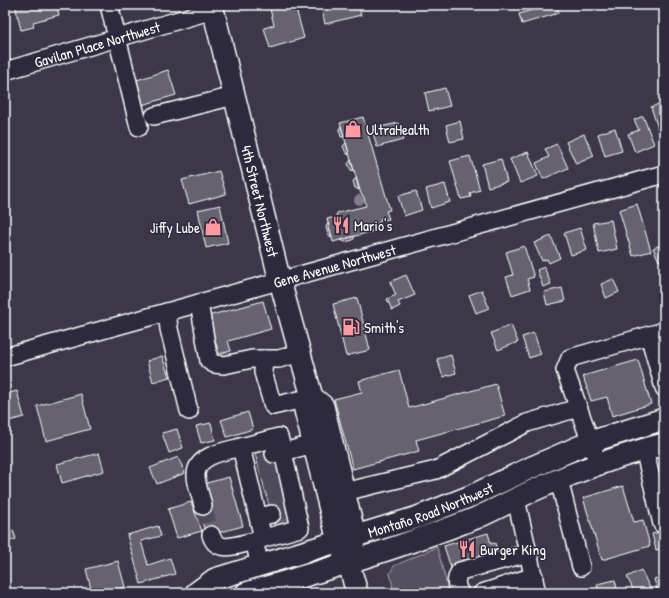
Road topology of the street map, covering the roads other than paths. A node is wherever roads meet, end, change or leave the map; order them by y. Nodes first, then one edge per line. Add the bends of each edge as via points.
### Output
1 (108, 5) edge
2 (212, 7) edge
3 (117, 38) junction
4 (5, 71) edge
5 (234, 96) junction
6 (154, 116) dead end
7 (139, 127) dead end
8 (664, 174) edge
9 (280, 281) junction
10 (199, 303) junction
11 (167, 312) junction
12 (657, 333) edge
13 (300, 353) junction
14 (5, 357) edge
15 (264, 359) junction
16 (664, 388) edge
17 (312, 397) junction
18 (578, 408) junction
19 (189, 411) dead end
20 (664, 419) edge
21 (590, 442) junction
22 (314, 444) junction
23 (654, 446) edge
24 (598, 463) junction
25 (559, 480) junction
26 (285, 481) junction
27 (256, 484) junction
28 (344, 492) junction
29 (516, 499) junction
30 (203, 506) tunnel mouth
31 (662, 524) dead end
32 (211, 535) tunnel mouth
33 (347, 538) junction
34 (258, 540) junction
35 (529, 553) junction
36 (349, 564) junction
37 (260, 565) junction
38 (581, 567) dead end
39 (534, 576) junction
40 (196, 593) edge
41 (246, 593) edge
42 (357, 593) edge
43 (460, 593) edge
44 (482, 593) edge
45 (538, 593) edge

1 - 3 street
2 - 3 street, Gavilan Place Northwest
2 - 5 main road, 4th Street Northwest
3 - 4 street, Gavilan Place Northwest
3 - 7 street
5 - 6 street
5 - 9 main road, 4th Street Northwest
8 - 9 street, Gene Avenue Northwest
9 - 10 street, Gene Avenue Northwest
9 - 13 main road, 4th Street Northwest
10 - 11 street, Gene Avenue Northwest
10 - 15 street via 209,361 224,365
11 - 14 street, Gene Avenue Northwest
11 - 19 street
12 - 16 street
12 - 18 street via 570,358 565,370
13 - 15 street via 280,359
13 - 17 main road, 4th Street Northwest
15 - 17 street via 262,372 273,406
17 - 22 main road, 4th Street Northwest via 305,410
17 - 28 main road, 4th Street Northwest via 323,406
18 - 21 street
18 - 28 street via 527,423 436,470
20 - 21 main road, Montaño Road Northwest
21 - 24 street
21 - 33 main road, Montaño Road Northwest via 444,507
22 - 26 street
22 - 33 main road, 4th Street Northwest
23 - 24 main road, Montaño Road Northwest
23 - 31 street
24 - 25 main road, Montaño Road Northwest
25 - 29 main road, Montaño Road Northwest
25 - 38 street
26 - 27 street via 279,437
26 - 34 street via 300,528
27 - 30 street via 212,455 201,463 196,474
27 - 34 street
28 - 33 main road, 4th Street Northwest
29 - 35 street
29 - 36 main road, Montaño Road Northwest via 478,517
32 - 34 street via 212,541 219,547
33 - 36 main road, 4th Street Northwest
33 - 37 main road, Montaño Road Northwest
34 - 37 street
35 - 39 street
35 - 43 street via 460,571 456,582
36 - 41 main road, Montaño Road Northwest
36 - 42 main road, 4th Street Northwest
37 - 40 main road, Montaño Road Northwest via 215,579
39 - 44 street
39 - 45 street

